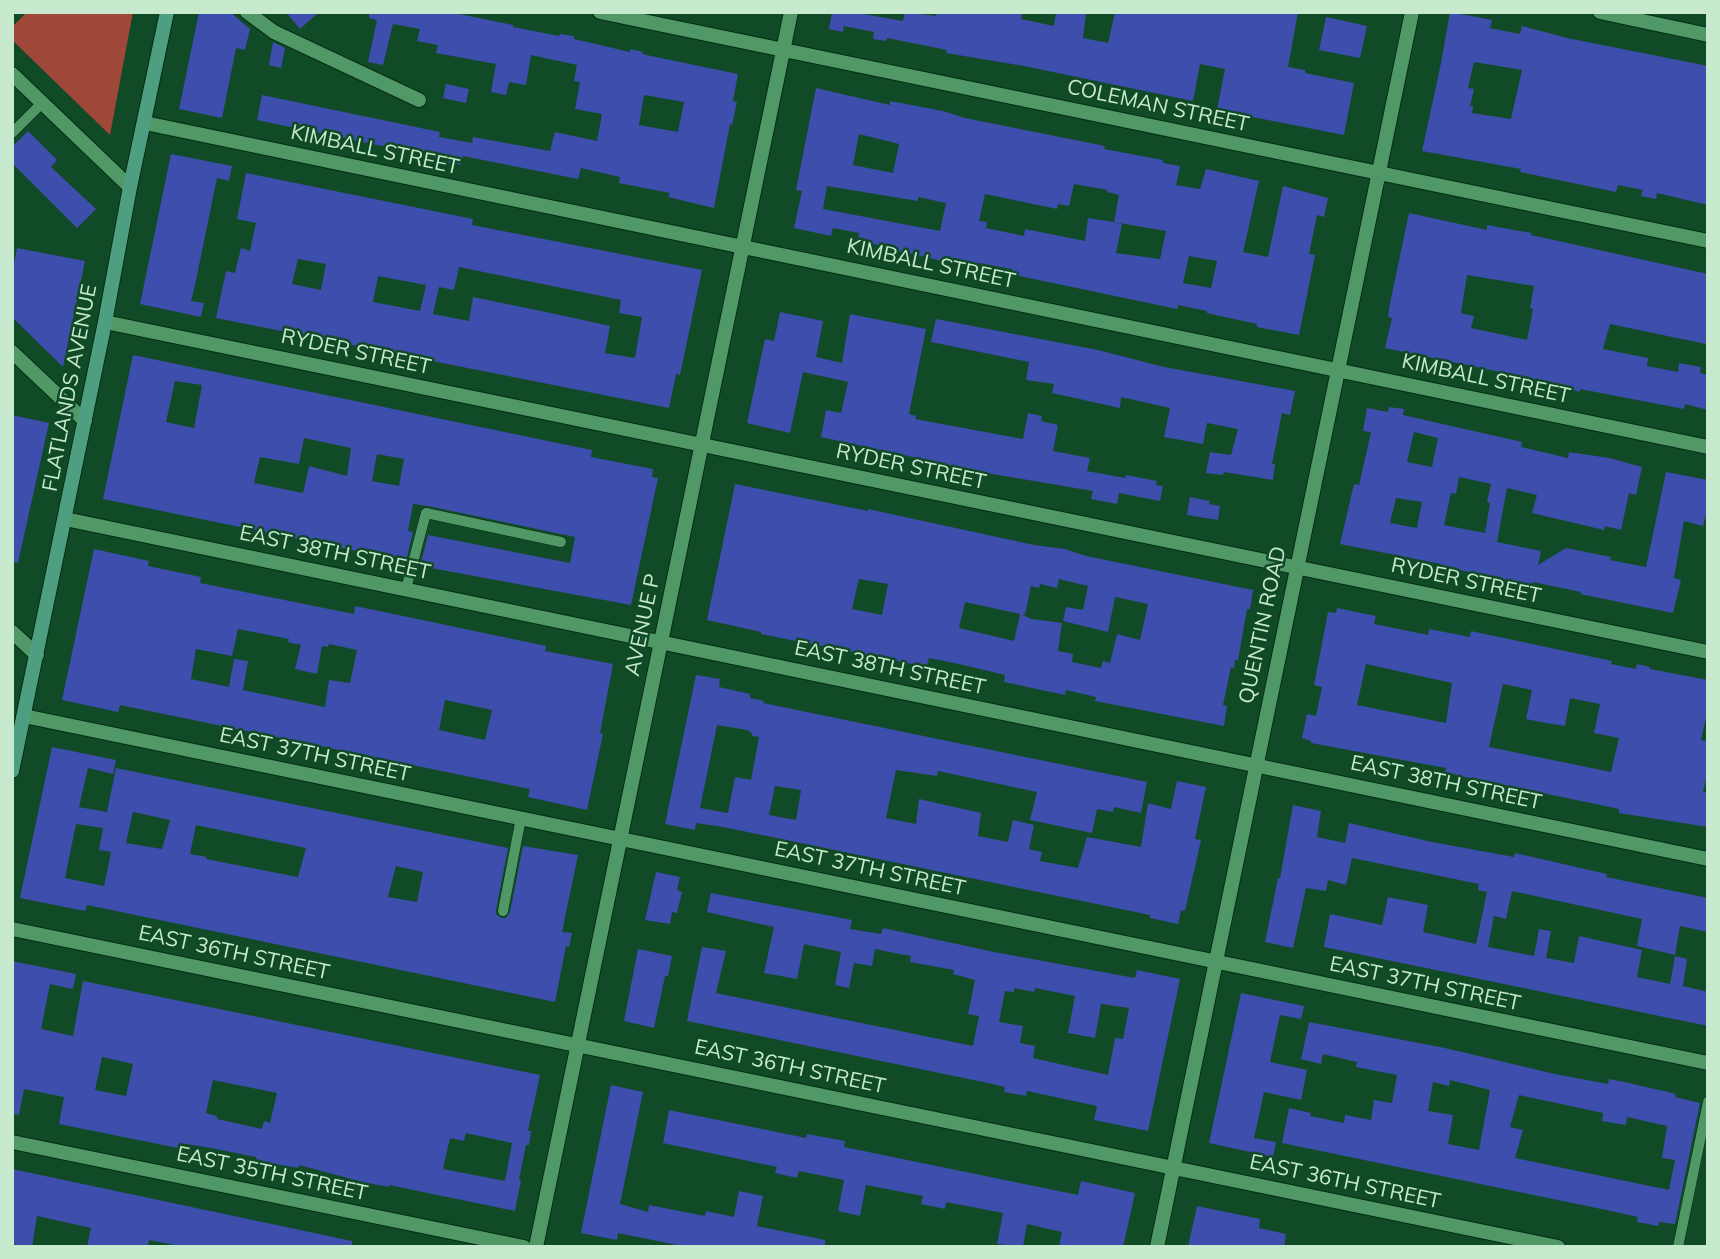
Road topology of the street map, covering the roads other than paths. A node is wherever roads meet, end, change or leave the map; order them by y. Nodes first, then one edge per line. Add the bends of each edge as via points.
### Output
1 (167, 12) edge
2 (247, 12) edge
3 (600, 12) edge
4 (792, 12) edge
5 (1412, 12) edge
6 (1600, 12) edge
7 (1708, 35) edge
8 (784, 50) junction
9 (12, 74) edge
10 (419, 100) dead end
11 (42, 103) junction
12 (145, 123) junction
13 (12, 134) edge
14 (1378, 173) junction
15 (130, 187) junction
16 (1708, 241) edge
17 (743, 247) junction
18 (106, 321) junction
19 (12, 352) edge
20 (1338, 370) junction
21 (85, 421) junction
22 (702, 445) junction
23 (1708, 447) edge
24 (65, 519) junction
25 (561, 542) dead end
26 (1296, 568) junction
27 (407, 589) junction
28 (12, 632) edge
29 (661, 642) junction
30 (1708, 652) edge
31 (37, 655) junction
32 (24, 716) junction
33 (1255, 765) junction
34 (12, 771) edge
35 (521, 818) junction
36 (620, 839) junction
37 (1708, 859) edge
38 (503, 911) dead end
39 (12, 929) edge
40 (1215, 962) junction
41 (578, 1045) junction
42 (1708, 1063) edge
43 (1708, 1102) edge
44 (12, 1142) edge
45 (1173, 1168) junction
46 (524, 1247) edge
47 (536, 1247) edge
48 (1157, 1247) edge
49 (1558, 1247) edge
50 (1678, 1247) edge

1 - 12 main road, FLATLANDS AVENUE
2 - 10 street via 274,32
3 - 8 street, COLEMAN STREET
4 - 8 street, AVENUE P
5 - 14 street, QUENTIN ROAD
6 - 7 street
8 - 14 street, COLEMAN STREET
8 - 17 street, AVENUE P
9 - 11 street
11 - 13 lane
11 - 15 street
12 - 15 main road, FLATLANDS AVENUE
12 - 17 street, KIMBALL STREET
14 - 16 street, COLEMAN STREET
14 - 20 street, QUENTIN ROAD
15 - 18 main road, FLATLANDS AVENUE
17 - 20 street, KIMBALL STREET
17 - 22 street, AVENUE P
18 - 21 main road, FLATLANDS AVENUE
18 - 22 street, RYDER STREET
19 - 21 street
20 - 23 street, KIMBALL STREET
20 - 26 street, QUENTIN ROAD
21 - 24 main road, FLATLANDS AVENUE
22 - 26 street, RYDER STREET
22 - 29 street, AVENUE P
24 - 27 street, EAST 38TH STREET
24 - 31 main road, FLATLANDS AVENUE
25 - 27 lane via 426,513
26 - 30 street, RYDER STREET
26 - 33 street, QUENTIN ROAD
27 - 29 street, EAST 38TH STREET
28 - 31 street
29 - 33 street, EAST 38TH STREET
29 - 36 street, AVENUE P
31 - 32 main road, FLATLANDS AVENUE
32 - 34 main road, FLATLANDS AVENUE
32 - 35 street, EAST 37TH STREET
33 - 37 street, EAST 38TH STREET
33 - 40 street, QUENTIN ROAD
35 - 36 street, EAST 37TH STREET
35 - 38 lane
36 - 40 street, EAST 37TH STREET
36 - 41 street, AVENUE P
39 - 41 street, EAST 36TH STREET
40 - 42 street, EAST 37TH STREET
40 - 45 street, QUENTIN ROAD
41 - 45 street, EAST 36TH STREET
41 - 47 street, AVENUE P
43 - 50 lane
44 - 46 street, EAST 35TH STREET
45 - 48 street, QUENTIN ROAD
45 - 49 street, EAST 36TH STREET

